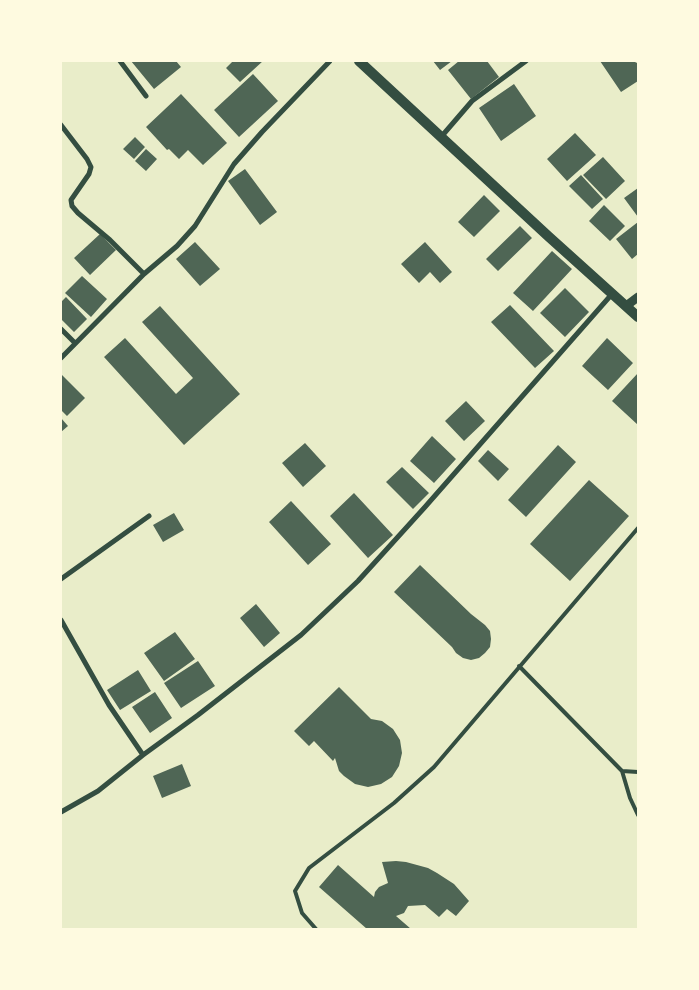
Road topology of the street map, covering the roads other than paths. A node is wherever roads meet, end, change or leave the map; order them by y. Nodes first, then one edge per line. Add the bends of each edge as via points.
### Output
1 (120, 61) edge
2 (330, 61) edge
3 (358, 61) edge
4 (526, 61) edge
5 (146, 96) dead end
6 (61, 125) edge
7 (441, 137) junction
8 (144, 274) junction
9 (612, 294) junction
10 (638, 296) edge
11 (626, 306) junction
12 (638, 317) edge
13 (61, 329) edge
14 (75, 343) junction
15 (61, 358) edge
16 (149, 516) dead end
17 (638, 528) edge
18 (61, 580) edge
19 (61, 620) edge
20 (519, 666) junction
21 (143, 754) junction
22 (622, 771) junction
23 (638, 772) edge
24 (61, 812) edge
25 (638, 815) edge
26 (316, 929) edge

1 - 5 street
2 - 8 street via 234,164 195,226
3 - 7 main road
4 - 7 street via 472,101
6 - 8 street via 91,167 90,174 71,200 72,206
7 - 9 main road
8 - 14 street
9 - 11 main road
9 - 21 street via 358,581 301,635
10 - 11 street
11 - 12 main road
13 - 14 street
14 - 15 street
16 - 18 street
17 - 20 lane
19 - 21 street via 109,705
20 - 22 lane
20 - 26 lane via 434,766 394,803 308,868 295,891 302,913
21 - 24 street via 98,791
22 - 23 lane
22 - 25 lane

